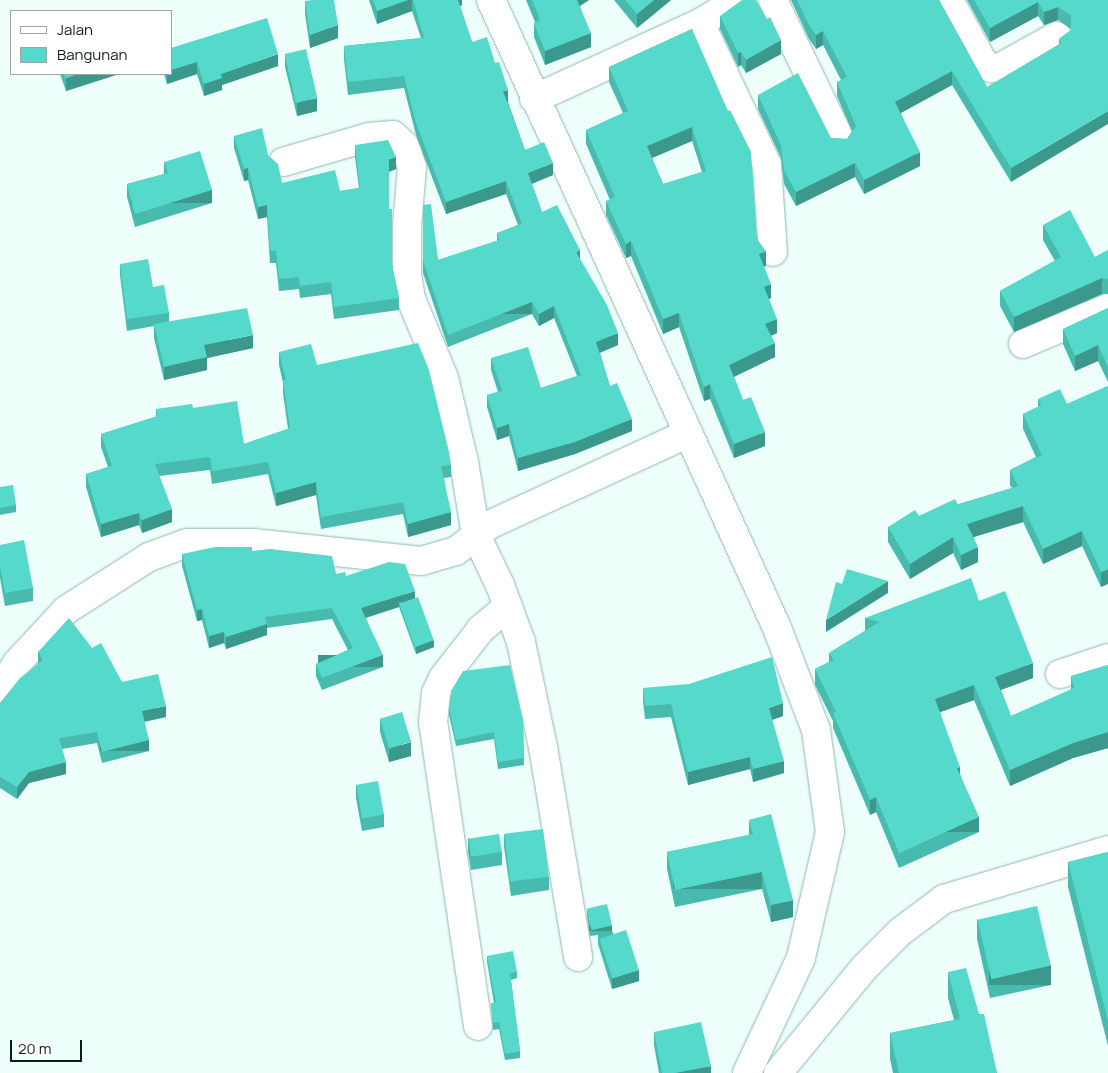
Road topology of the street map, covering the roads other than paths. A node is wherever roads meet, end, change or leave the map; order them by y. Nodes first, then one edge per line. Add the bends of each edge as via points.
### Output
1 (491, 0) edge
2 (738, 0) edge
3 (773, 0) edge
4 (949, 0) edge
5 (700, 23) junction
6 (1057, 36) dead end
7 (534, 99) junction
8 (840, 139) edge
9 (283, 162) dead end
10 (773, 252) dead end
11 (1108, 308) edge
12 (1023, 344) dead end
13 (688, 434) junction
14 (476, 535) junction
15 (508, 606) junction
16 (12, 656) edge
17 (1108, 658) edge
18 (1060, 674) dead end
19 (0, 692) edge
20 (1108, 850) edge
21 (578, 957) dead end
22 (478, 1026) dead end
23 (747, 1073) edge
24 (778, 1073) edge

1 - 7 street
2 - 5 street
3 - 8 street
4 - 6 street via 983,62 991,68 999,68
5 - 7 street
5 - 10 street via 767,165
7 - 13 street
9 - 14 street via 369,137 393,135 404,145 412,167 407,227 407,274 411,299 444,378 464,462
11 - 12 street
13 - 14 street via 489,525
13 - 23 street via 777,628 816,730 830,832 801,958
14 - 15 street
14 - 16 street via 456,551 421,561 253,543 187,544 149,557 94,590
15 - 21 street via 521,642 543,747
15 - 22 street via 481,629 443,678 436,693 432,722
16 - 19 street
17 - 18 street
20 - 24 street via 944,899 900,932 864,968

